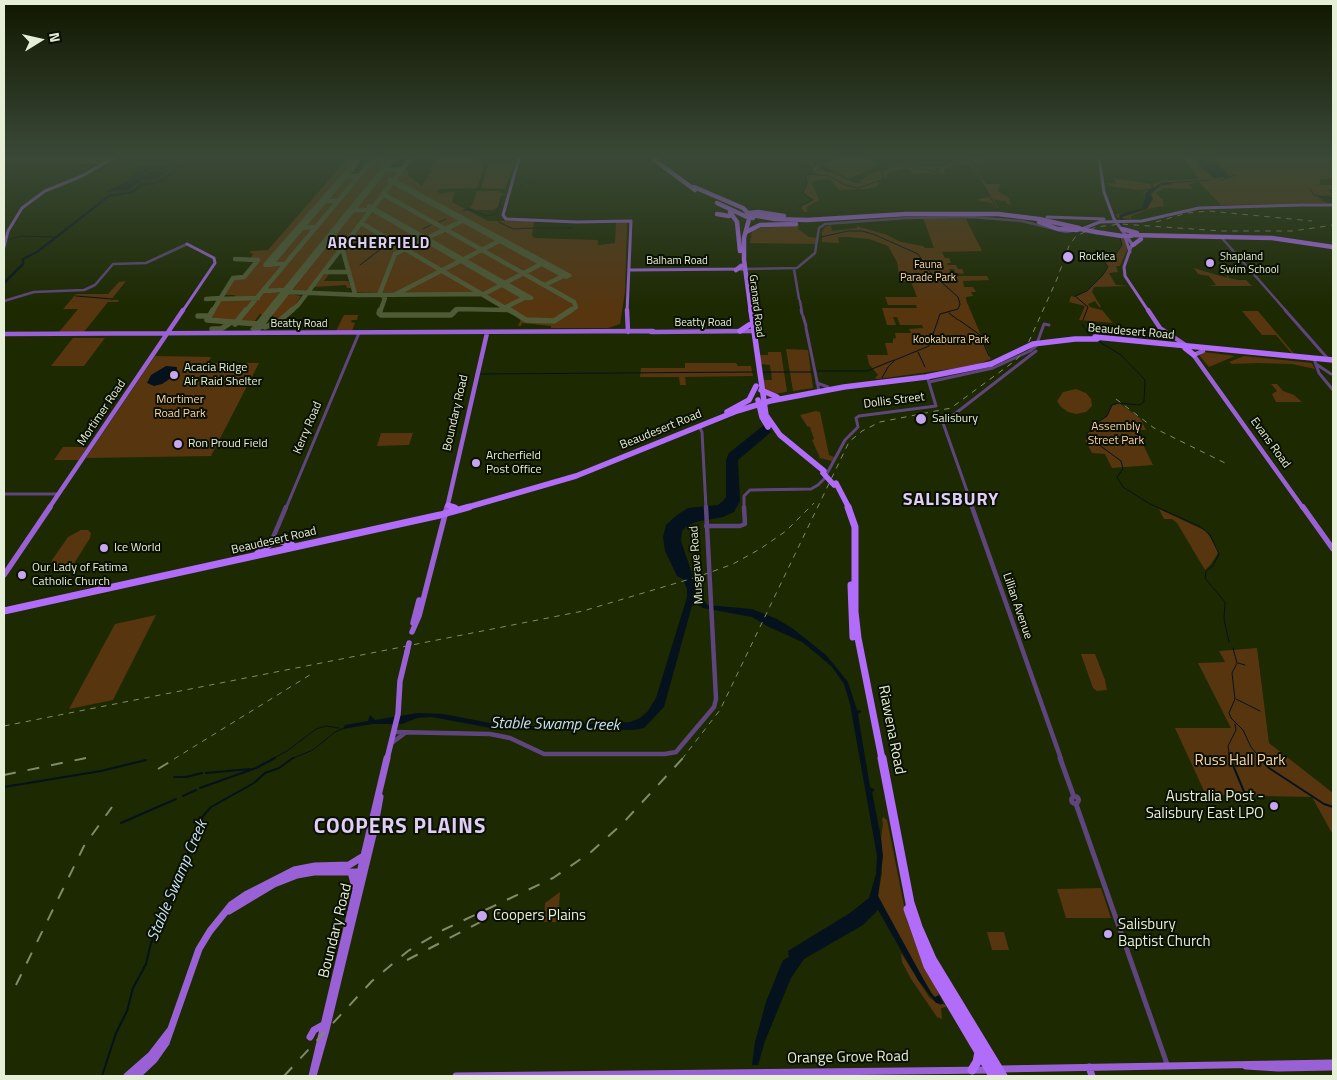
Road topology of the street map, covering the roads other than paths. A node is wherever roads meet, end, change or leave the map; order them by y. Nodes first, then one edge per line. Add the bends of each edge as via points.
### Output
1 (23, 208) edge
2 (505, 208) edge
3 (723, 208) edge
4 (732, 208) edge
5 (736, 208) edge
6 (742, 208) edge
7 (1112, 208) edge
8 (1197, 208) edge
9 (722, 211) dead end
10 (717, 214) dead end
11 (749, 214) junction
12 (986, 214) junction
13 (729, 216) junction
14 (878, 216) junction
15 (994, 217) junction
16 (1047, 217) joint
17 (845, 220) junction
18 (1103, 220) junction
19 (1117, 220) junction
20 (1077, 229) junction
21 (1062, 231) joint
22 (1126, 235) junction
23 (741, 238) junction
24 (1174, 238) junction
25 (1140, 239) junction
26 (1223, 239) junction
27 (187, 244) joint
28 (1133, 245) junction
29 (4, 247) edge
30 (1333, 248) edge
31 (740, 251) junction
32 (1130, 253) junction
33 (743, 268) junction
34 (784, 269) junction
35 (794, 269) junction
36 (629, 270) junction
37 (4, 302) edge
38 (749, 325) junction
39 (1046, 325) dead end
40 (626, 330) junction
41 (594, 332) junction
42 (748, 332) junction
43 (168, 333) junction
44 (4, 334) edge
45 (485, 334) junction
46 (358, 335) junction
47 (1096, 338) junction
48 (1114, 341) junction
49 (1039, 346) junction
50 (1190, 348) junction
51 (1315, 361) junction
52 (1331, 361) edge
53 (1207, 370) junction
54 (1331, 374) dead end
55 (926, 378) junction
56 (879, 382) junction
57 (759, 388) junction
58 (818, 388) junction
59 (1333, 390) edge
60 (777, 397) junction
61 (761, 404) junction
62 (936, 406) joint
63 (727, 412) junction
64 (698, 428) junction
65 (826, 471) junction
66 (835, 484) junction
67 (4, 494) edge
68 (59, 494) junction
69 (705, 506) joint
70 (445, 509) junction
71 (435, 516) junction
72 (706, 520) joint
73 (441, 522) junction
74 (706, 526) junction
75 (1333, 544) edge
76 (292, 546) junction
77 (271, 549) junction
78 (1333, 549) edge
79 (258, 555) junction
80 (4, 575) edge
81 (4, 610) edge
82 (851, 624) junction
83 (412, 632) junction
84 (854, 642) junction
85 (394, 729) junction
86 (407, 732) junction
87 (391, 744) junction
88 (380, 792) junction
89 (362, 857) junction
90 (342, 866) junction
91 (360, 870) junction
92 (293, 873) junction
93 (323, 1025) junction
94 (310, 1037) dead end
95 (979, 1052) junction
96 (1333, 1062) edge
97 (1240, 1066) junction
98 (1089, 1067) junction
99 (1168, 1067) junction
100 (1333, 1067) edge
101 (972, 1070) junction
102 (141, 1071) edge
103 (996, 1073) edge
104 (737, 1075) edge
105 (127, 1076) edge
106 (313, 1076) edge
107 (456, 1076) edge
108 (1092, 1076) edge

1 - 29 main road via 10,228
2 - 36 main road, Balham Road via 503,216 506,219 629,222
3 - 23 highway via 733,215
4 - 11 highway
5 - 11 highway
6 - 11 highway
7 - 19 main road
8 - 19 main road via 1144,220
9 - 13 highway
10 - 13 highway
11 - 14 highway via 760,212 814,218
11 - 14 highway via 802,220
11 - 17 highway via 786,222
11 - 23 highway, Granard Road
11 - 31 highway, Granard Road via 742,232
12 - 14 highway
12 - 15 highway
12 - 17 highway
13 - 23 highway
15 - 16 highway
15 - 20 highway via 1032,218
15 - 20 highway via 1041,220
15 - 21 street
15 - 35 street via 828,224 820,229 815,253
16 - 18 main road
17 - 23 highway via 760,225 748,230
18 - 19 main road
18 - 19 main road
18 - 20 main road
19 - 22 main road
20 - 21 street
20 - 22 highway, bridge
22 - 24 highway
22 - 25 highway
22 - 26 highway
22 - 28 main road
22 - 32 main road
23 - 31 highway
23 - 33 highway, Granard Road
24 - 25 highway
24 - 26 highway
25 - 28 highway
26 - 30 highway via 1278,239
26 - 52 street
27 - 37 street via 146,263 113,264 95,285 84,290 34,292
27 - 43 main road, Mortimer Road via 216,261
28 - 32 main road
31 - 33 highway, Granard Road
32 - 50 main road via 1124,275 1159,326
33 - 34 street, Balham Road
33 - 34 street, Balham Road
33 - 36 main road, Balham Road
33 - 38 highway, Granard Road
33 - 42 highway, Granard Road
34 - 35 street, Balham Road
35 - 58 street
36 - 40 main road
38 - 42 highway
38 - 42 highway, Granard Road
39 - 49 street
40 - 41 main road, Beatty Road
40 - 41 main road, Beatty Road
40 - 42 main road, Beatty Road
41 - 45 main road, Beatty Road
42 - 57 highway, Granard Road
43 - 44 main road, Beatty Road
43 - 46 main road, Beatty Road
43 - 68 main road, Mortimer Road
45 - 46 main road, Beatty Road
45 - 70 main road, Boundary Road
46 - 77 street, Kerry Road
47 - 48 highway, Beaudesert Road
47 - 50 highway, Beaudesert Road
47 - 55 highway, Beaudesert Road, bridge via 1033,344 990,363
48 - 49 highway via 1081,339
48 - 50 highway, Beaudesert Road
49 - 55 street via 993,368
49 - 99 street, Lillian Avenue via 982,397 974,398 943,422 1074,797 1078,800 1076,804
50 - 51 highway, Beaudesert Road
50 - 53 main road, Evans Road
51 - 52 highway, Beaudesert Road
51 - 54 street
51 - 59 street via 1319,373
53 - 75 main road, Evans Road
53 - 78 main road, Evans Road
55 - 56 highway, Beaudesert Road
55 - 62 street
56 - 58 highway, Beaudesert Road
56 - 58 highway, Beaudesert Road
57 - 60 highway
57 - 61 highway, Granard Road
57 - 63 highway via 749,400
58 - 60 highway, Beaudesert Road
58 - 61 highway, Beaudesert Road
60 - 61 highway, Beaudesert Road
61 - 63 highway, Beaudesert Road
61 - 64 highway, Beaudesert Road
61 - 65 highway, Riawena Road via 764,421 772,431
62 - 65 street, Dollis Street via 858,416 858,428 845,440
63 - 64 highway, Beaudesert Road
64 - 69 street, Musgrave Road
64 - 70 highway, Beaudesert Road via 571,475
64 - 70 highway, Beaudesert Road via 570,478
65 - 66 highway, Riawena Road, bridge
65 - 74 street via 821,482 811,488 750,490 744,496 745,524
66 - 82 highway, Riawena Road via 853,530
66 - 103 highway, Riawena Road via 847,502 855,526 858,638 910,903 932,959
67 - 68 street
68 - 80 main road, Mortimer Road
69 - 72 street, Musgrave Road
70 - 71 highway, Beaudesert Road
70 - 73 main road, Boundary Road
70 - 76 highway, Beaudesert Road
70 - 83 main road, Boundary Road via 436,554
71 - 73 highway
71 - 77 highway, Beaudesert Road via 282,551
72 - 74 street, Musgrave Road
73 - 83 main road, Boundary Road
74 - 86 street, Musgrave Road via 715,705 676,752 544,754 510,738 490,734
76 - 77 highway, Beaudesert Road
76 - 77 highway via 282,543
77 - 79 highway
77 - 79 highway
79 - 81 highway, Beaudesert Road
82 - 84 highway, Riawena Road
82 - 84 highway via 845,632
83 - 85 main road, Boundary Road, bridge via 400,681
84 - 95 highway, Riawena Road via 911,922 932,974
85 - 86 street
85 - 87 main road, Boundary Road
86 - 87 street
87 - 88 main road, Boundary Road
88 - 89 main road, Boundary Road
88 - 91 main road, Boundary Road via 376,824
89 - 90 main road
89 - 91 main road, Boundary Road
90 - 91 main road
90 - 92 main road via 315,866
91 - 92 main road
91 - 93 main road, Boundary Road via 353,884 355,888
91 - 106 main road, Boundary Road via 346,943
92 - 102 main road via 231,905 210,931 199,949 169,1036 162,1049
93 - 94 main road
93 - 106 main road, Boundary Road
95 - 101 highway
95 - 103 highway, Riawena Road
96 - 97 main road, Orange Grove Road
97 - 99 main road, Orange Grove Road
97 - 100 main road, Orange Grove Road
98 - 99 main road, Orange Grove Road
98 - 103 main road, Orange Grove Road
98 - 108 main road
101 - 103 main road, Orange Grove Road
101 - 104 main road, Orange Grove Road
102 - 105 main road
104 - 107 main road, Orange Grove Road

